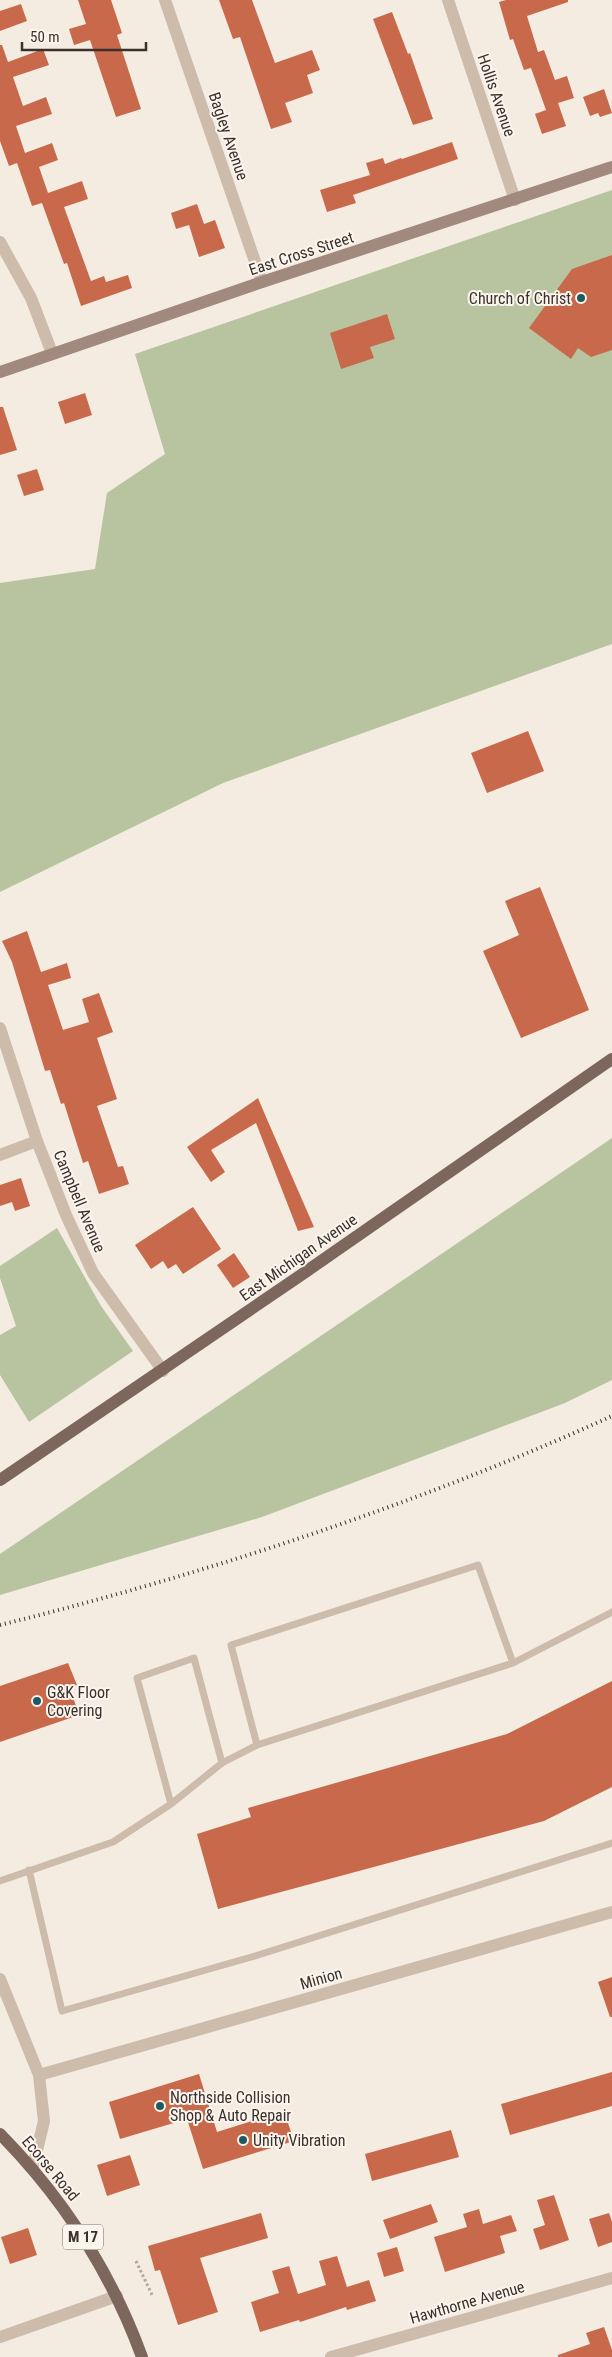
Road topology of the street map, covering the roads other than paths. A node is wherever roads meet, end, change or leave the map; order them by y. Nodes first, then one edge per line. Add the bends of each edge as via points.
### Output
1 (165, 0) edge
2 (448, 0) edge
3 (612, 167) edge
4 (515, 200) junction
5 (0, 242) edge
6 (262, 282) junction
7 (52, 353) junction
8 (0, 372) edge
9 (0, 1028) edge
10 (612, 1059) edge
11 (37, 1141) junction
12 (0, 1155) edge
13 (162, 1370) junction
14 (0, 1480) edge
15 (612, 1612) edge
16 (513, 1663) junction
17 (257, 1745) junction
18 (222, 1763) junction
19 (171, 1804) junction
20 (612, 1843) edge
21 (29, 1870) junction
22 (0, 1881) edge
23 (612, 1912) edge
24 (0, 1979) edge
25 (39, 2075) junction
26 (0, 2134) edge
27 (33, 2167) junction
28 (612, 2278) edge
29 (117, 2296) junction
30 (0, 2337) edge
31 (142, 2357) edge
32 (331, 2357) edge

1 - 6 street, Bagley Avenue
2 - 4 street, Hollis Avenue
3 - 4 street, East Cross Street
4 - 6 street, East Cross Street
5 - 7 street via 31,298
6 - 7 street, East Cross Street
7 - 8 street, East Cross Street
9 - 11 street, Campbell Avenue
10 - 13 main road, East Michigan Avenue
11 - 12 street
11 - 13 street, Campbell Avenue via 93,1273
13 - 14 main road, East Michigan Avenue
15 - 16 lane
16 - 17 lane
16 - 17 lane via 478,1565 231,1645
17 - 18 lane
18 - 19 lane
18 - 19 lane via 194,1658 137,1678
19 - 21 lane via 114,1842
20 - 21 lane via 255,1956 62,2011
21 - 22 lane
23 - 25 street, Minion
24 - 25 street
25 - 27 street via 44,2121
26 - 27 main road, Ecorse Road / M 17
27 - 29 main road, Ecorse Road / M 17 via 85,2240
28 - 32 street, Hawthorne Avenue
29 - 30 street
29 - 31 main road, Ecorse Road / M 17

